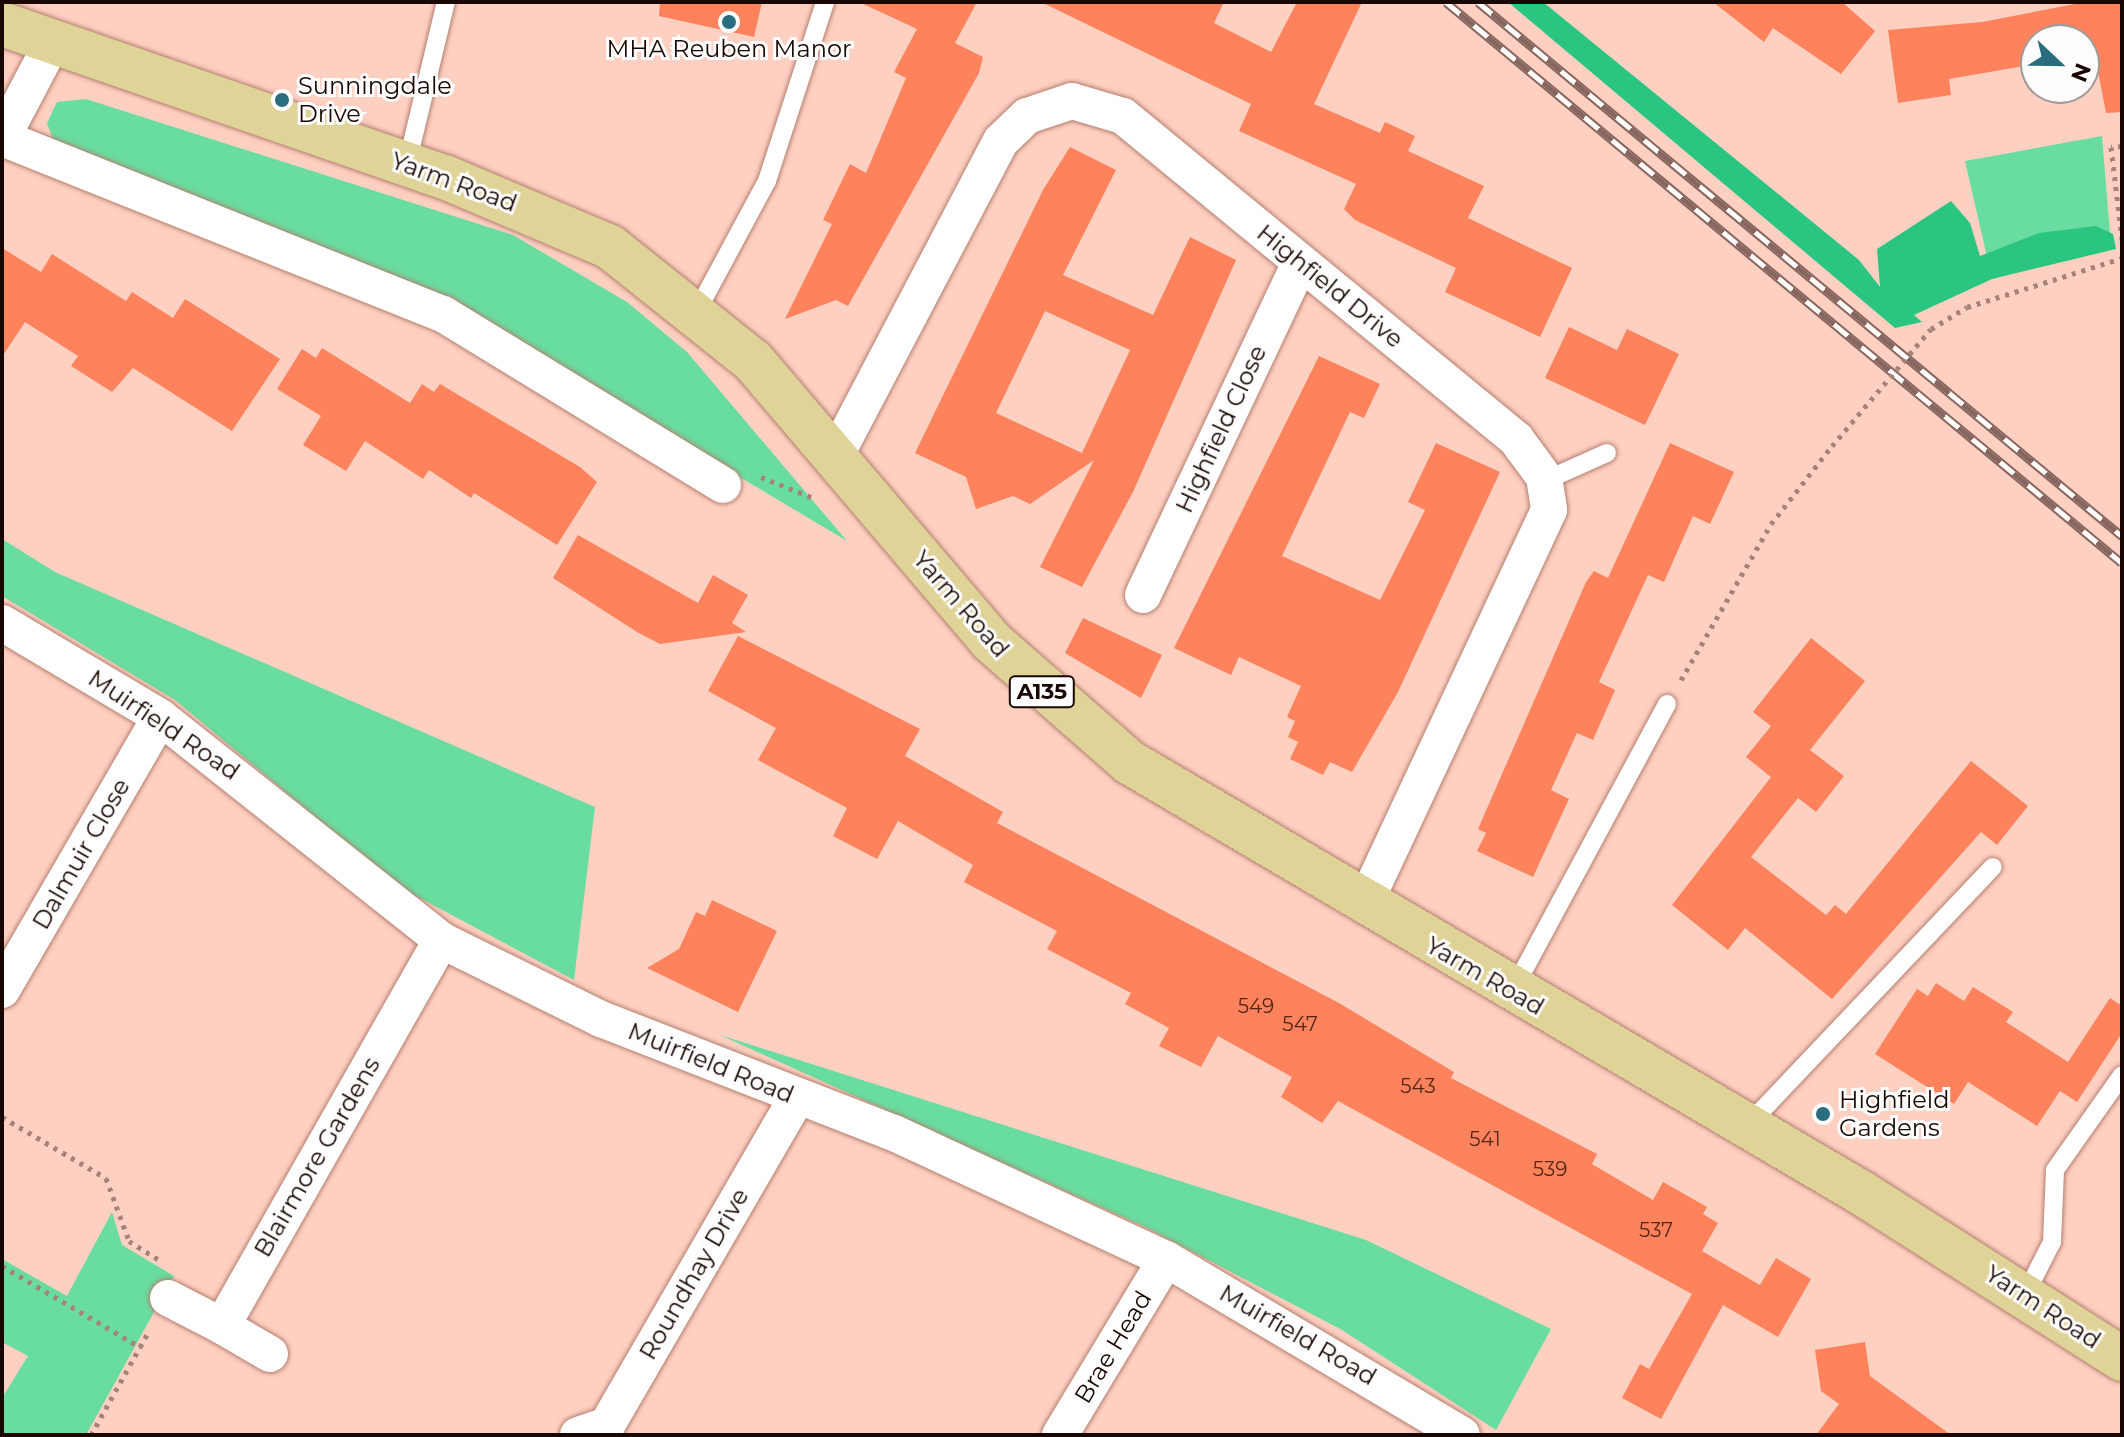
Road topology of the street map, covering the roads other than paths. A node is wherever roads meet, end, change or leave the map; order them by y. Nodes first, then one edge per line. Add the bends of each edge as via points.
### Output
1 (446, 2) edge
2 (825, 2) edge
3 (2, 24) edge
4 (51, 45) junction
5 (2, 138) edge
6 (407, 164) junction
7 (1300, 263) junction
8 (698, 309) junction
9 (837, 453) junction
10 (1607, 453) dead end
11 (1544, 481) junction
12 (723, 485) road end
13 (1143, 595) dead end
14 (2, 623) edge
15 (1667, 704) road end
16 (160, 717) junction
17 (1993, 867) dead end
18 (1364, 905) junction
19 (441, 940) junction
20 (2, 990) edge
21 (1512, 992) junction
22 (2122, 1075) edge
23 (797, 1097) junction
24 (1746, 1127) junction
25 (1166, 1259) junction
26 (2026, 1293) junction
27 (168, 1298) road end
28 (222, 1326) junction
29 (270, 1354) dead end
30 (2122, 1359) edge
31 (582, 1435) edge
32 (1060, 1435) edge
33 (1462, 1435) edge

1 - 6 lane
2 - 8 lane via 767,181
3 - 4 main road, Yarm Road / A135
4 - 5 street
4 - 6 main road, Yarm Road / A135
5 - 12 street via 443,314
6 - 8 main road, Yarm Road / A135 via 586,234
7 - 9 street, Highfield Drive via 1123,116 1072,101 1037,111 1001,141 983,169
7 - 11 street, Highfield Drive via 1516,439
7 - 13 street, Highfield Close
8 - 9 main road, Yarm Road / A135
9 - 18 main road, Yarm Road / A135 via 991,641 1088,731
10 - 11 lane
11 - 18 street via 1549,510 1537,540
14 - 16 street, Muirfield Road
15 - 21 lane
16 - 19 street, Muirfield Road
16 - 20 street, Dalmuir Close
17 - 24 lane
18 - 21 main road, Yarm Road / A135
19 - 23 street, Muirfield Road via 601,1019
19 - 28 street, Blairmore Gardens
21 - 24 main road, Yarm Road / A135
22 - 26 lane via 2055,1170 2052,1242
23 - 25 street, Muirfield Road via 894,1133
23 - 31 street, Roundhay Drive via 607,1425
24 - 26 main road, Yarm Road / A135
25 - 32 street, Brae Head
25 - 33 street, Muirfield Road
26 - 30 main road, Yarm Road / A135
27 - 28 street
28 - 29 street

